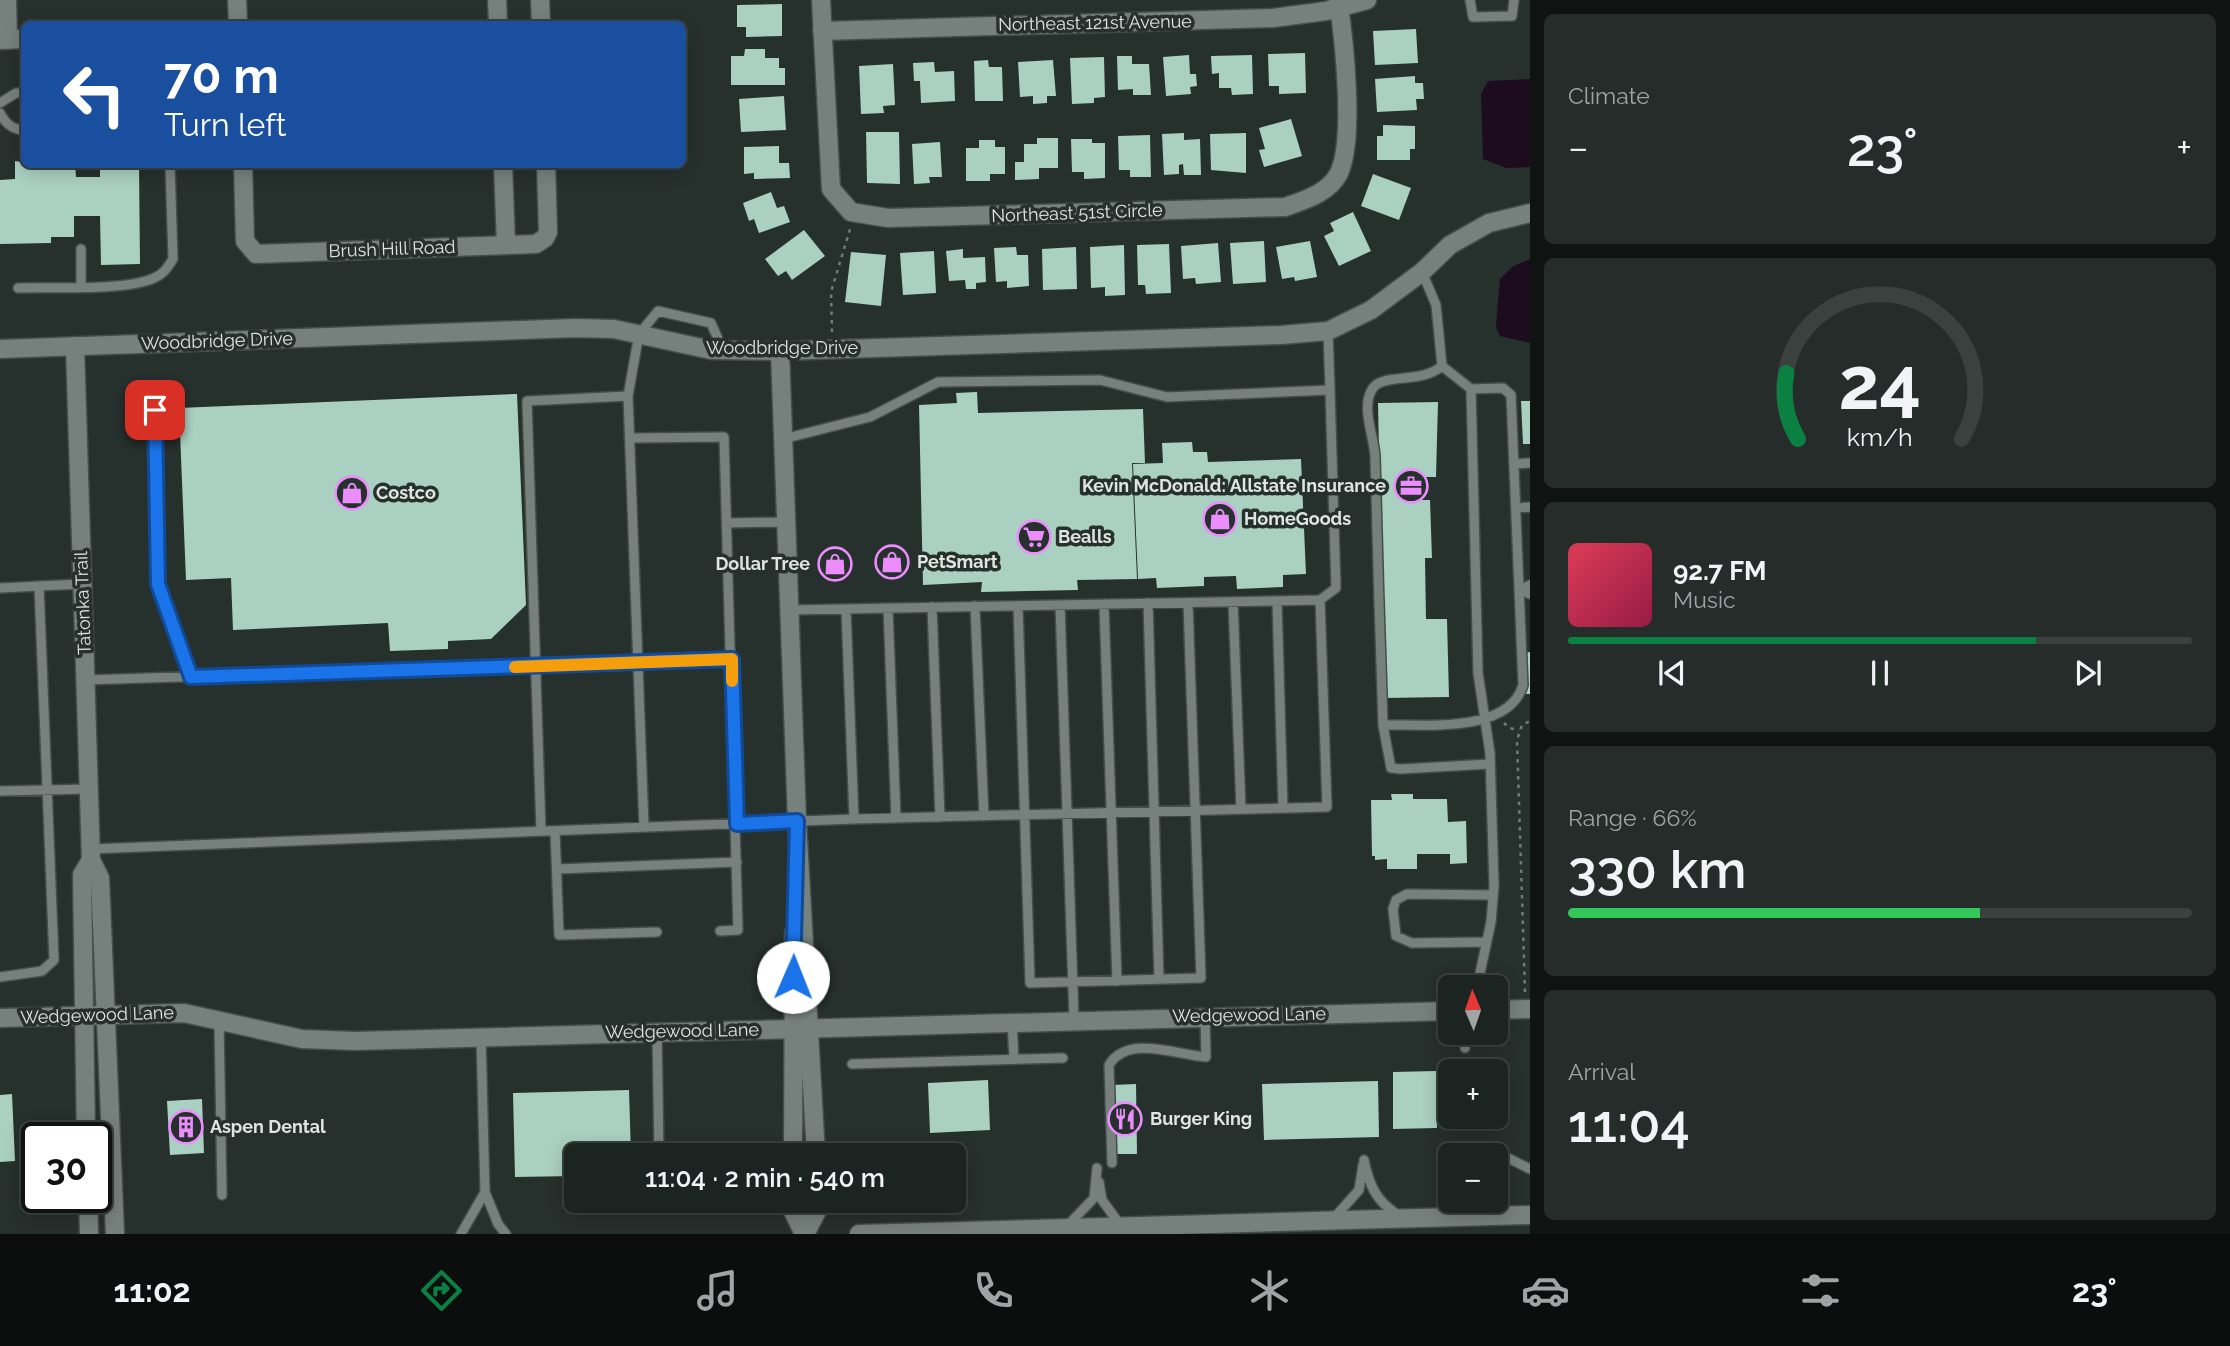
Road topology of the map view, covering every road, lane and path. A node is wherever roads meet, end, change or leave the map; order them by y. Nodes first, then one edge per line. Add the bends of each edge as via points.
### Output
1 (7, 0) edge
2 (237, 0) edge
3 (498, 0) edge
4 (540, 0) edge
5 (821, 0) edge
6 (1367, 0) edge
7 (1470, 0) edge
8 (1514, 0) edge
9 (1338, 4) edge
10 (238, 21) edge
11 (498, 21) edge
12 (541, 21) edge
13 (821, 31) junction
14 (11, 40) edge
15 (21, 93) edge
16 (0, 103) edge
17 (0, 113) edge
18 (21, 130) edge
19 (170, 168) edge
20 (243, 168) edge
21 (503, 168) edge
22 (546, 168) edge
23 (855, 213) junction
24 (1530, 213) edge
25 (506, 245) junction
26 (81, 249) dead end
27 (1422, 272) junction
28 (81, 286) junction
29 (18, 288) dead end
30 (1328, 331) junction
31 (639, 334) junction
32 (75, 346) junction
33 (0, 349) edge
34 (834, 349) junction
35 (723, 350) junction
36 (780, 351) junction
37 (1442, 366) junction
38 (1471, 389) junction
39 (1330, 390) junction
40 (628, 396) junction
41 (155, 410) dead end
42 (632, 438) junction
43 (783, 439) junction
44 (1530, 463) edge
45 (1514, 464) junction
46 (1530, 507) edge
47 (1516, 508) junction
48 (785, 522) junction
49 (727, 523) junction
50 (1530, 551) edge
51 (1518, 552) junction
52 (82, 584) junction
53 (1530, 585) edge
54 (40, 586) junction
55 (0, 588) edge
56 (1520, 590) junction
57 (1530, 594) edge
58 (1320, 600) junction
59 (1277, 601) junction
60 (1233, 602) junction
61 (1148, 603) junction
62 (1188, 603) junction
63 (1104, 604) junction
64 (1060, 605) junction
65 (975, 606) junction
66 (1018, 606) junction
67 (932, 607) junction
68 (888, 608) junction
69 (846, 609) junction
70 (788, 610) junction
71 (1526, 630) edge
72 (732, 659) junction
73 (639, 661) junction
74 (535, 666) junction
75 (191, 677) junction
76 (85, 680) junction
77 (1501, 713) junction
78 (1484, 719) junction
79 (1530, 721) edge
80 (1383, 725) junction
81 (1519, 730) junction
82 (1490, 764) junction
83 (89, 789) junction
84 (50, 790) junction
85 (0, 792) edge
86 (1283, 808) junction
87 (1241, 809) junction
88 (1196, 810) junction
89 (1156, 811) junction
90 (1112, 813) junction
91 (1069, 814) junction
92 (1025, 815) junction
93 (984, 816) junction
94 (940, 817) junction
95 (896, 818) junction
96 (854, 820) junction
97 (797, 821) junction
98 (737, 824) junction
99 (644, 827) junction
100 (541, 831) junction
101 (555, 831) junction
102 (91, 854) junction
103 (737, 862) junction
104 (557, 869) junction
105 (1493, 895) junction
106 (720, 931) dead end
107 (657, 932) dead end
108 (1486, 942) junction
109 (1479, 975) edge
110 (0, 977) edge
111 (1160, 979) junction
112 (1117, 981) junction
113 (1073, 982) junction
114 (1528, 1009) edge
115 (1508, 1010) edge
116 (1438, 1011) edge
117 (106, 1015) junction
118 (82, 1016) junction
119 (1205, 1016) junction
120 (0, 1018) edge
121 (1074, 1019) junction
122 (219, 1021) junction
123 (1012, 1021) junction
124 (811, 1027) junction
125 (792, 1029) junction
126 (657, 1031) junction
127 (481, 1035) junction
128 (1465, 1045) edge
129 (1465, 1048) dead end
130 (1063, 1058) dead end
131 (1014, 1059) junction
132 (852, 1064) dead end
133 (85, 1122) edge
134 (659, 1143) edge
135 (793, 1143) edge
136 (816, 1143) edge
137 (1508, 1158) dead end
138 (1112, 1163) dead end
139 (1530, 1169) edge
140 (485, 1192) junction
141 (222, 1195) dead end
142 (88, 1213) edge
143 (794, 1213) edge
144 (816, 1213) edge
145 (1530, 1215) edge
146 (1403, 1218) junction
147 (1332, 1220) junction
148 (1121, 1226) junction
149 (1065, 1227) junction
150 (89, 1234) edge
151 (115, 1234) edge
152 (461, 1234) edge
153 (506, 1234) edge
154 (804, 1234) edge
155 (859, 1234) edge

1 - 14 street
2 - 10 street
3 - 11 street
4 - 12 street
5 - 13 street
6 - 9 street, Northeast 121st Avenue
7 - 8 lane via 1473,17 1512,16
9 - 13 street, Northeast 121st Avenue via 1273,18
9 - 23 street, Northeast 51st Circle via 1346,84 1345,151 1339,174 1308,200 1285,207 976,217 888,218
13 - 23 street via 829,182
15 - 16 lane
17 - 18 lane via 4,121
19 - 28 lane via 173,259 164,273 129,284
20 - 25 street, Brush Hill Road via 245,241 256,254
21 - 25 street
22 - 25 street, Brush Hill Road via 545,238 536,244
23 - 34 path via 831,292
24 - 27 street, Woodbridge Drive via 1489,223 1450,245
26 - 28 lane
27 - 30 street, Woodbridge Drive via 1371,310
27 - 37 lane via 1436,305
28 - 29 lane
30 - 34 street, Woodbridge Drive
30 - 39 lane
31 - 32 street, Woodbridge Drive via 575,328
31 - 35 street, Woodbridge Drive
31 - 35 lane via 658,310 711,323
31 - 40 lane
32 - 33 street, Woodbridge Drive
32 - 52 street, Tatonka Trail
34 - 36 street, Woodbridge Drive
35 - 36 street, Woodbridge Drive
36 - 43 street
37 - 38 lane
37 - 80 lane via 1418,379 1382,380 1369,399
38 - 45 lane via 1490,386 1511,395
38 - 78 lane via 1478,673
39 - 43 lane via 1167,397 1100,380 939,382 870,417
39 - 58 lane via 1336,588
40 - 42 lane
40 - 74 lane via 527,401
41 - 75 lane via 158,584
42 - 49 lane via 724,437
42 - 73 lane
43 - 48 street
44 - 45 lane
45 - 47 lane
46 - 47 lane
47 - 51 lane
48 - 49 lane
48 - 70 street
49 - 72 lane
50 - 51 lane
51 - 56 lane
52 - 54 lane
52 - 76 street, Tatonka Trail
53 - 56 lane
54 - 55 lane
54 - 84 lane
56 - 57 lane
56 - 71 lane
58 - 59 lane
58 - 86 lane via 1327,807
59 - 60 lane
59 - 86 lane
60 - 62 lane
60 - 87 lane
61 - 62 lane
61 - 63 lane
61 - 89 lane
62 - 88 lane
63 - 64 lane
63 - 90 lane
64 - 66 lane
64 - 91 lane
65 - 66 lane
65 - 67 lane
65 - 93 lane
66 - 92 lane
67 - 68 lane
67 - 94 lane
68 - 69 lane
68 - 95 lane
69 - 70 lane
69 - 96 lane
70 - 97 street
71 - 77 lane via 1519,698
72 - 73 lane
72 - 98 lane
73 - 74 lane
73 - 99 lane
74 - 75 lane
74 - 100 lane
75 - 76 lane
76 - 83 street, Tatonka Trail
77 - 78 lane
77 - 81 path via 1509,728
78 - 80 lane
78 - 82 lane
79 - 81 path
80 - 82 lane via 1391,768
81 - 114 path
82 - 105 lane
83 - 84 lane
83 - 102 street, Tatonka Trail
84 - 85 lane
84 - 110 lane via 54,960 42,971
86 - 87 lane
87 - 88 lane
88 - 89 lane
88 - 111 lane via 1201,978
89 - 90 lane
89 - 111 lane
90 - 91 lane
90 - 112 lane
91 - 92 lane
91 - 113 lane
92 - 93 lane
92 - 113 lane via 1030,983
93 - 94 lane
94 - 95 lane
95 - 96 lane
96 - 97 lane
97 - 98 lane
97 - 124 street
97 - 125 street
98 - 99 lane
98 - 103 lane
99 - 101 lane
100 - 101 lane
100 - 102 lane
101 - 104 lane
102 - 117 street via 100,878
102 - 118 street via 82,874
103 - 104 lane
103 - 106 lane via 738,930
104 - 107 lane via 559,935
105 - 108 lane
105 - 108 lane via 1407,894 1396,900 1393,909 1396,936 1412,943
108 - 109 lane
111 - 112 lane
112 - 113 lane
113 - 121 lane
114 - 115 street
116 - 119 street, Wedgewood Lane
117 - 118 street, Wedgewood Lane
117 - 122 street, Wedgewood Lane via 184,1013
117 - 151 street
118 - 120 street, Wedgewood Lane
118 - 133 street
119 - 121 street, Wedgewood Lane
119 - 138 lane via 1206,1057 1160,1049 1122,1051 1114,1057 1109,1066
121 - 123 street, Wedgewood Lane
122 - 127 street, Wedgewood Lane via 302,1039
122 - 141 lane
123 - 124 street, Wedgewood Lane
123 - 131 lane
124 - 125 street, Wedgewood Lane
124 - 136 street
125 - 126 street, Wedgewood Lane
125 - 135 street
126 - 127 street, Wedgewood Lane
126 - 134 lane
127 - 140 lane
128 - 129 lane
130 - 131 lane
131 - 132 lane
137 - 139 lane
140 - 152 lane
140 - 153 lane
142 - 150 street
143 - 154 street
144 - 154 street
145 - 146 street
146 - 147 street
146 - 147 lane via 1385,1207 1370,1186 1364,1160 1359,1190
147 - 148 street
148 - 149 street
148 - 149 lane via 1102,1200 1097,1168 1094,1198
149 - 155 street

